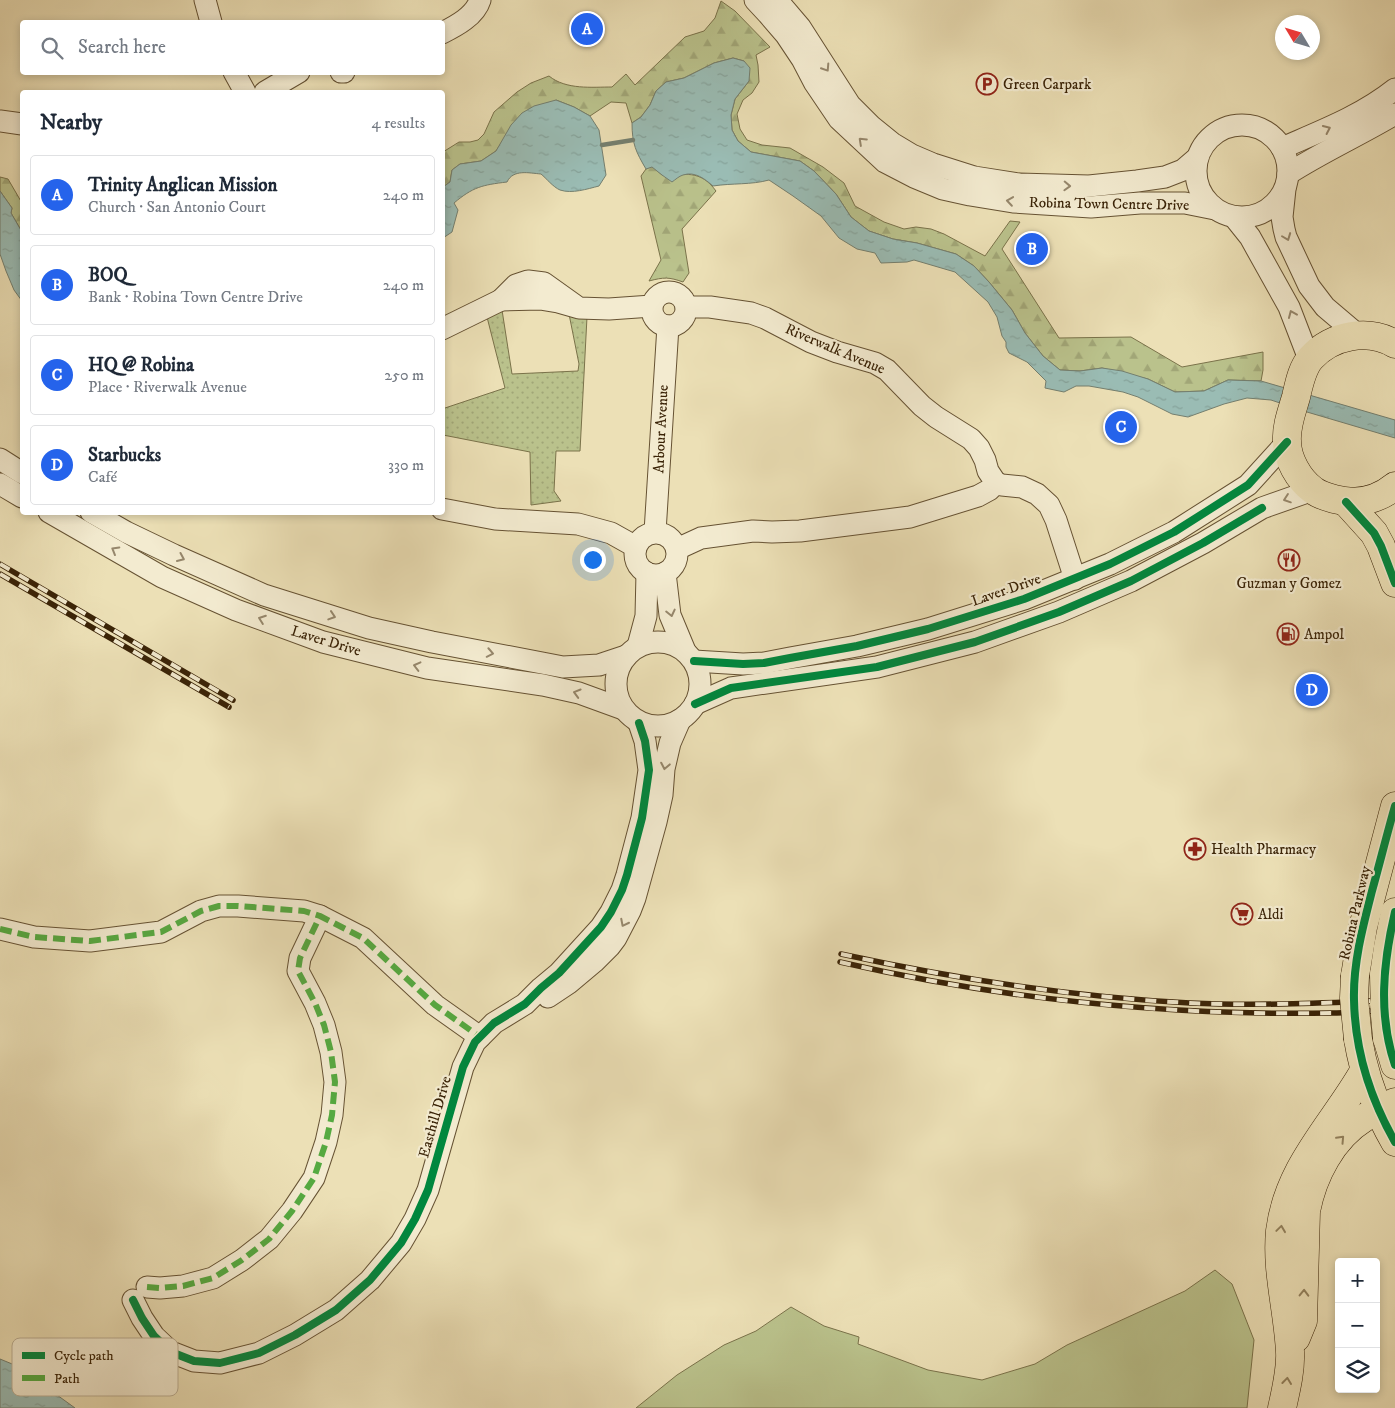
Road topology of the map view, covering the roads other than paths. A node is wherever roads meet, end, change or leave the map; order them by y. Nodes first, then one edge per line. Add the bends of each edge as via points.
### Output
1 (205, 0) edge
2 (480, 0) edge
3 (755, 0) edge
4 (776, 0) edge
5 (210, 20) edge
6 (445, 31) edge
7 (236, 75) edge
8 (294, 75) edge
9 (1395, 89) edge
10 (244, 90) edge
11 (268, 90) edge
12 (1395, 114) edge
13 (0, 121) edge
14 (20, 124) edge
15 (1282, 148) junction
16 (1197, 158) junction
17 (947, 180) junction
18 (1287, 182) junction
19 (1224, 213) junction
20 (652, 306) junction
21 (686, 307) junction
22 (668, 326) junction
23 (445, 328) edge
24 (1358, 335) junction
25 (1394, 343) edge
26 (1305, 370) junction
27 (1288, 429) junction
28 (0, 459) edge
29 (20, 472) edge
30 (996, 483) junction
31 (0, 484) edge
32 (1395, 486) edge
33 (1313, 490) junction
34 (20, 496) edge
35 (1346, 502) junction
36 (445, 510) edge
37 (54, 515) edge
38 (101, 515) edge
39 (125, 522) edge
40 (655, 532) junction
41 (636, 547) junction
42 (677, 549) junction
43 (656, 573) junction
44 (1075, 579) junction
45 (1395, 583) edge
46 (632, 651) junction
47 (690, 656) junction
48 (696, 704) junction
49 (631, 716) junction
50 (680, 720) junction
51 (1395, 806) edge
52 (1395, 912) edge
53 (320, 916) junction
54 (0, 929) edge
55 (525, 1004) junction
56 (1389, 1019) edge
57 (480, 1037) junction
58 (1395, 1065) edge
59 (1364, 1070) junction
60 (1387, 1106) edge
61 (1395, 1142) edge
62 (156, 1338) edge
63 (1290, 1353) junction
64 (178, 1355) edge
65 (1282, 1408) edge

1 - 5 street
2 - 6 street via 475,10
17 -> 3 street, Robina Town Centre Drive via 914,177 885,162 852,132 830,107 786,35
4 -> 17 street, Robina Town Centre Drive via 800,27 850,105 892,143
7 - 10 street
8 - 11 street
15 -> 9 street via 1352,117
12 - 18 street via 1308,162
13 - 14 street
15 - 16 street via 1263,130 1237,125 1207,141
15 - 18 street via 1287,161
17 -> 16 street, Robina Town Centre Drive via 974,177 1019,184 1089,186 1165,177 1183,170
16 - 19 street via 1198,186 1205,199
19 -> 17 street, Robina Town Centre Drive via 1185,203 1091,207 1013,202
18 - 19 street via 1277,202 1264,212 1250,217
18 -> 24 street via 1282,217 1286,237 1309,286 1325,306
26 -> 19 street via 1295,322 1284,298 1250,237
20 - 21 street via 660,295 669,292 682,298
20 - 22 street via 656,320
20 - 23 street via 579,308 540,299 501,300
21 - 22 street via 681,321
21 - 30 street, Riverwalk Avenue via 751,313 811,342 875,363 887,370 929,412 971,439 979,448
22 - 40 street, Arbour Avenue
24 - 25 main road
24 - 26 main road via 1324,347
26 - 27 main road
27 - 33 main road via 1291,462
27 - 44 street, Laver Drive via 1253,480 1232,496 1174,532
28 - 29 street
30 - 42 street via 978,496 910,517 800,531 753,531 701,538
30 - 44 street via 1022,487 1049,505
31 - 34 street
32 - 35 main road via 1370,499
33 - 35 main road
33 -> 48 street via 1262,508 1131,581 1059,612 975,642 877,667 731,688
35 - 45 main road via 1374,533
36 - 41 street via 495,519 578,524 611,533
49 -> 37 street, Laver Drive via 579,693 427,668 323,642 236,610 162,577
38 - 39 street, Laver Drive
39 -> 46 street, Laver Drive via 174,555 264,595 369,628 564,667 599,665
40 - 41 street via 643,537
40 - 42 street via 671,538
41 - 43 street via 635,560 642,570
42 - 43 street via 671,569
43 - 46 street via 646,616
43 -> 47 street via 670,615
44 - 47 street, Laver Drive via 970,617 857,646 764,663 743,664
46 - 47 street via 650,642 662,641
46 - 49 street via 618,668 615,682 617,696
47 - 48 street via 700,674
48 - 50 street
49 - 50 street via 653,726 667,726
49 - 55 street, Easthill Drive via 645,741 649,770 642,818 622,890 601,927
50 -> 55 street, Easthill Drive via 670,743 656,822 635,898 616,938 563,988 550,997
51 - 59 main road, Robina Parkway, bridge via 1363,927 1355,976 1354,998
52 - 56 main road, bridge via 1384,975
53 - 54 street via 304,911 219,906 201,911 161,932 90,941 34,937
53 - 57 street via 363,938 435,1005
53 - 62 street, Easthill Drive via 300,958 298,971 316,1003 324,1026 335,1082 332,1115 314,1178 269,1239 242,1260 213,1278 140,1293 142,1318
55 - 57 street, Easthill Drive via 494,1023
56 - 58 main road
57 - 64 street, Easthill Drive via 474,1042 463,1067 428,1190 415,1219 401,1243 370,1280 336,1310 259,1353 220,1362 194,1361
59 - 60 main road, Robina Parkway via 1370,1090
63 -> 59 main road via 1279,1250 1284,1210 1310,1151
60 - 61 main road, Robina Parkway
63 -> 60 main road via 1304,1321 1306,1211 1314,1181 1328,1155 1344,1136 1363,1119
65 -> 63 main road

